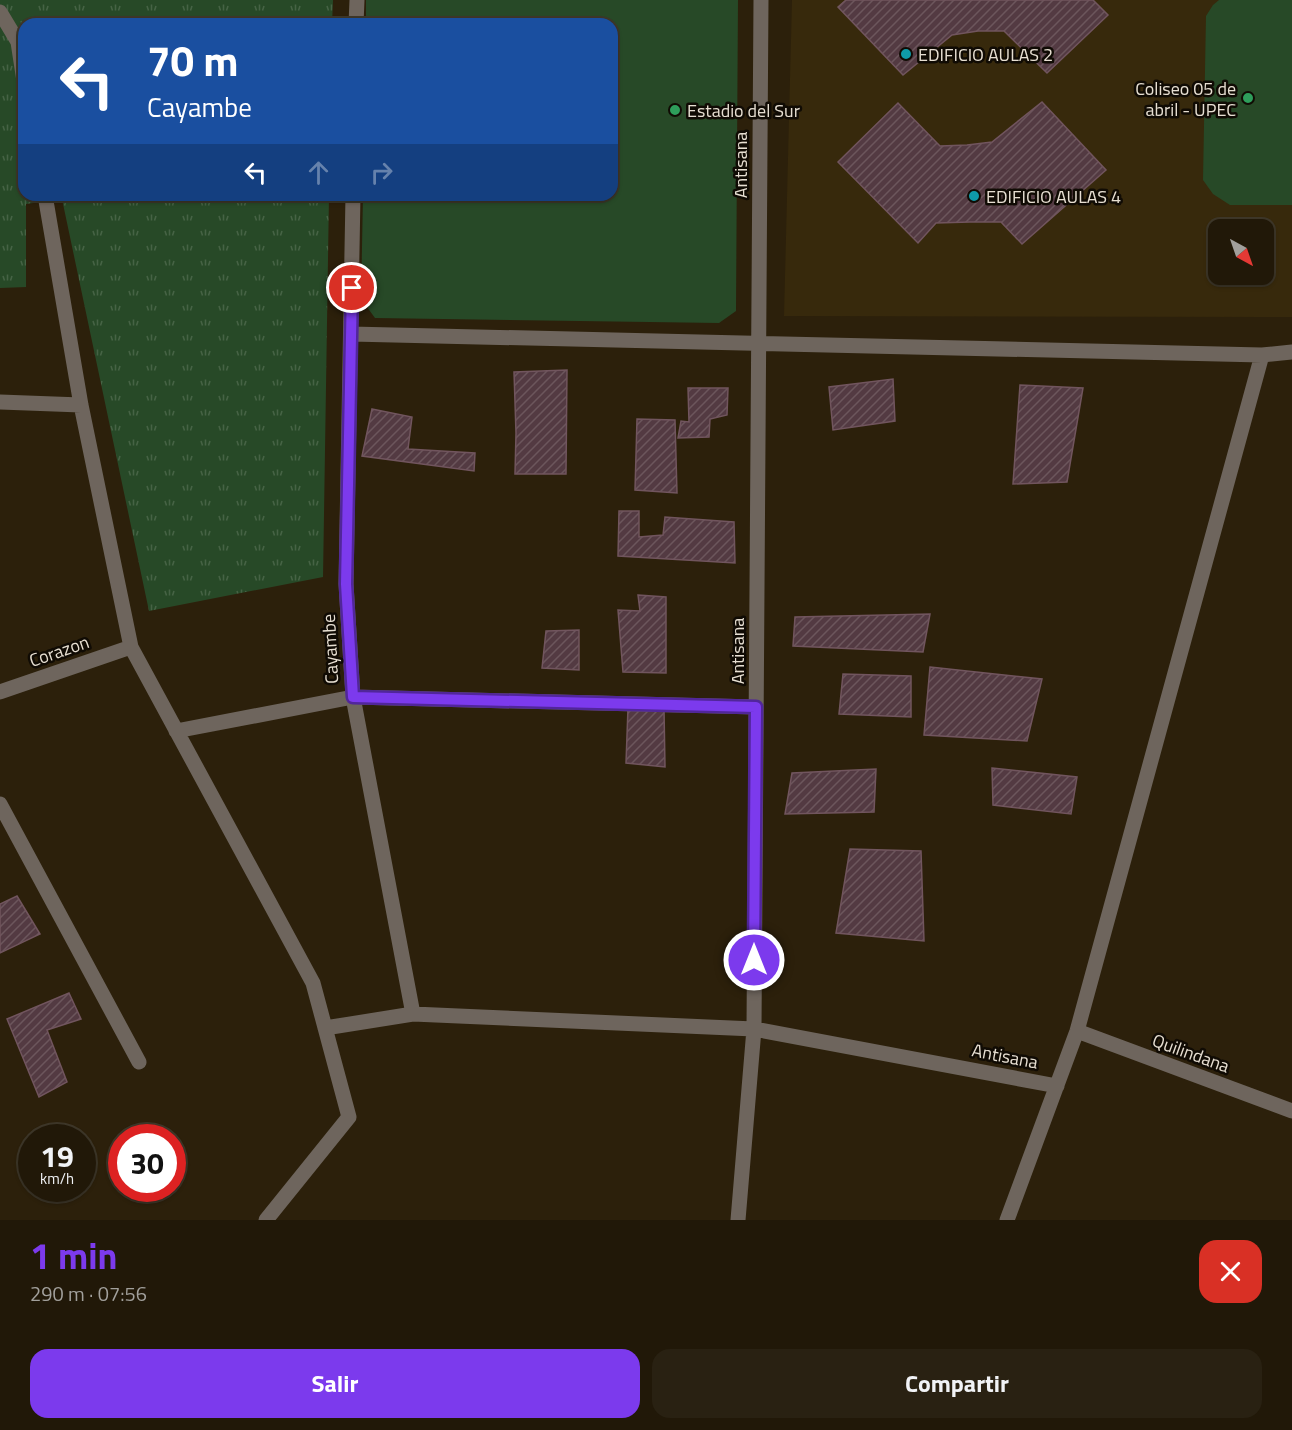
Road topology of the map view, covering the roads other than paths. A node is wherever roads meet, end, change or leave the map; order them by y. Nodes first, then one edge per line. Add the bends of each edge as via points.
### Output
1 (357, 0) edge
2 (760, 0) edge
3 (0, 12) edge
4 (356, 18) edge
5 (18, 42) edge
6 (46, 201) edge
7 (353, 201) edge
8 (351, 334) junction
9 (758, 344) junction
10 (1292, 352) edge
11 (1262, 355) junction
12 (0, 402) edge
13 (81, 405) junction
14 (131, 647) junction
15 (0, 692) edge
16 (353, 697) junction
17 (756, 707) junction
18 (176, 731) junction
19 (0, 804) edge
20 (413, 1014) junction
21 (325, 1028) junction
22 (754, 1029) junction
23 (1077, 1031) junction
24 (139, 1062) dead end
25 (1057, 1086) junction
26 (1292, 1111) edge
27 (266, 1220) edge
28 (738, 1220) edge
29 (1007, 1220) edge

1 - 4 street
2 - 9 street, Antisana
3 - 5 street
6 - 13 street
7 - 8 street, Cayambe
8 - 9 street
8 - 16 street, Cayambe via 346,584
9 - 11 street
9 - 17 street, Antisana
10 - 11 street
11 - 23 street
12 - 13 street
13 - 14 street
14 - 15 street, Corazon
14 - 18 street
16 - 17 street, Cayambe
16 - 18 street
16 - 20 street
17 - 22 street, Antisana
18 - 21 street via 313,983
19 - 24 street
20 - 21 street
20 - 22 street
21 - 27 street via 349,1117
22 - 25 street, Antisana
22 - 28 street
23 - 25 street
23 - 26 street, Quilindana
25 - 29 street

